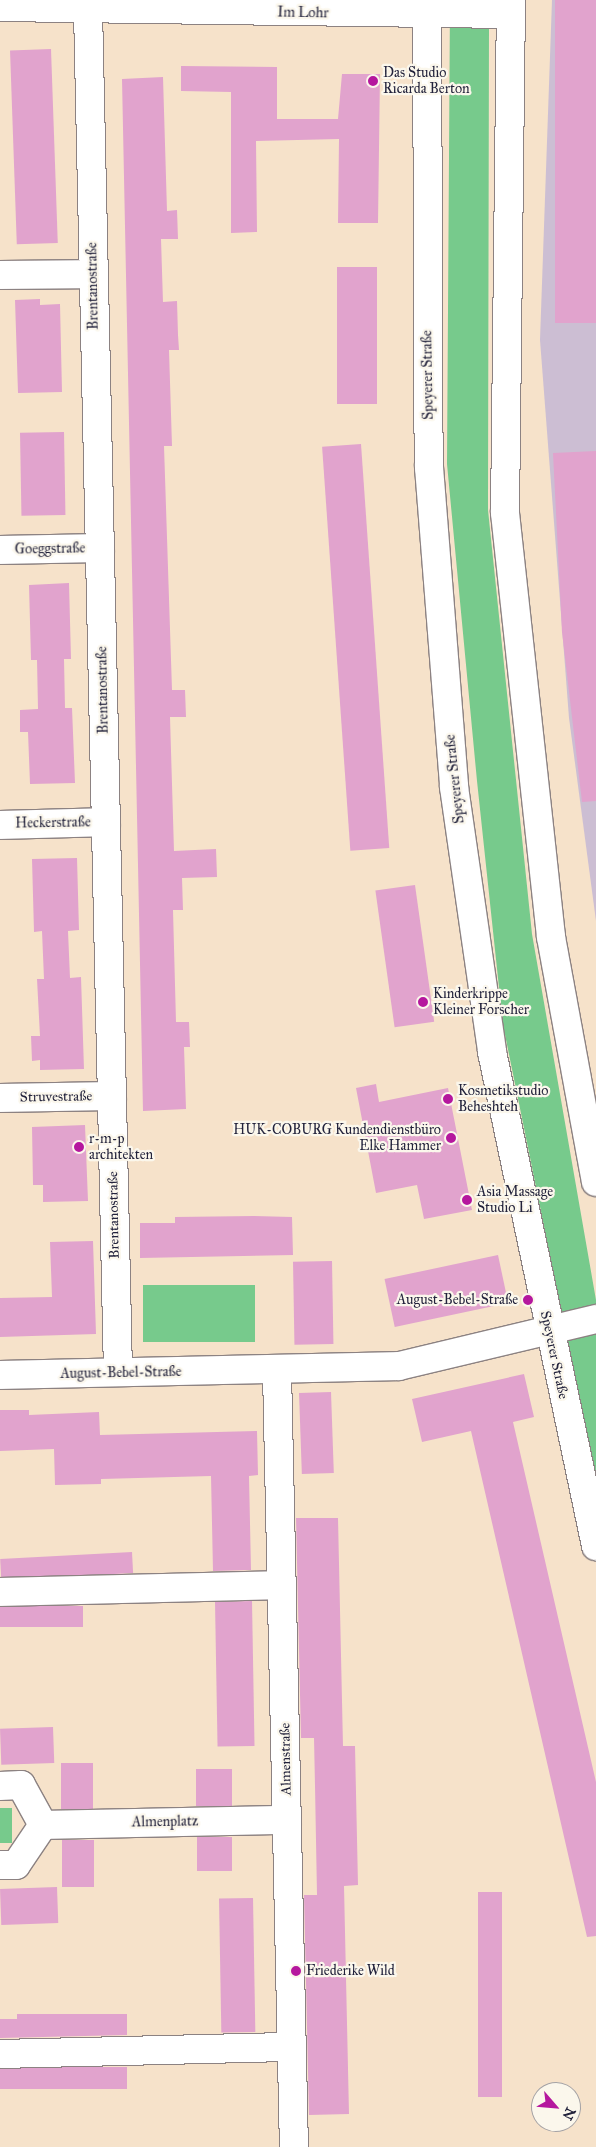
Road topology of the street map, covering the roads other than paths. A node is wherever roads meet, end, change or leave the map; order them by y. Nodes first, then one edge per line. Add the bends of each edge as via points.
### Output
1 (0, 7) edge
2 (511, 7) edge
3 (427, 8) edge
4 (88, 9) junction
5 (92, 274) junction
6 (0, 275) edge
7 (100, 548) junction
8 (0, 550) edge
9 (106, 822) junction
10 (0, 825) edge
11 (112, 1096) junction
12 (0, 1098) edge
13 (596, 1182) edge
14 (596, 1319) edge
15 (548, 1331) junction
16 (277, 1371) junction
17 (118, 1372) junction
18 (0, 1375) edge
19 (596, 1546) edge
20 (282, 1585) junction
21 (0, 1592) edge
22 (0, 1786) edge
23 (287, 1820) junction
24 (43, 1825) junction
25 (0, 1865) edge
26 (292, 2048) junction
27 (0, 2054) edge
28 (294, 2147) edge

1 - 4 street, Im Lohr
2 - 3 street, Im Lohr
2 - 13 street via 505,513 551,937
3 - 4 street, Im Lohr
3 - 15 street, Speyerer Straße via 429,467 454,787 492,1052
4 - 5 street, Brentanostraße
5 - 6 street
5 - 7 street, Brentanostraße
7 - 8 street, Goeggstraße
7 - 9 street, Brentanostraße
9 - 10 street, Heckerstraße
9 - 11 street, Brentanostraße
11 - 12 street, Struvestraße
11 - 17 street, Brentanostraße
14 - 15 street, August-Bebel-Straße
15 - 16 street, August-Bebel-Straße via 399,1366
15 - 19 street, Speyerer Straße
16 - 17 street, August-Bebel-Straße
16 - 20 street, Almenstraße
17 - 18 street, August-Bebel-Straße
20 - 21 street
20 - 23 street, Almenstraße
22 - 24 street via 21,1785
23 - 24 street, Almenplatz
23 - 26 street, Almenstraße
24 - 25 street via 16,1865
26 - 27 street
26 - 28 street, Almenstraße

